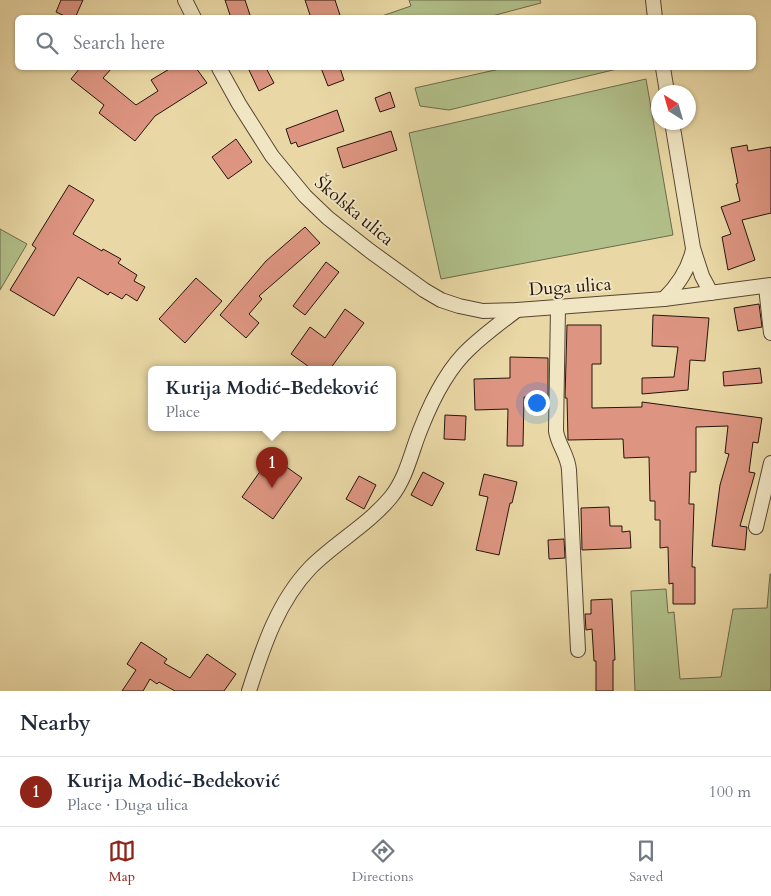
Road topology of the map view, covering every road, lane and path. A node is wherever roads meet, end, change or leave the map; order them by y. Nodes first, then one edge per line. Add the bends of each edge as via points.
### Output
1 (185, 0) edge
2 (653, 0) edge
3 (192, 15) edge
4 (655, 15) edge
5 (220, 70) edge
6 (663, 70) edge
7 (666, 85) edge
8 (673, 130) edge
9 (693, 248) junction
10 (769, 286) edge
11 (711, 294) junction
12 (664, 300) junction
13 (558, 307) junction
14 (517, 310) junction
15 (771, 333) edge
16 (771, 463) edge
17 (756, 527) dead end
18 (578, 650) dead end
19 (249, 691) edge

1 - 3 street
2 - 4 street
5 - 14 street, Školska ulica via 272,156 328,218 442,300 483,310
6 - 7 street
8 - 9 street
9 - 11 street
9 - 12 street via 685,272
10 - 11 street, Duga ulica
10 - 15 street
11 - 12 street, Duga ulica
12 - 13 street, Duga ulica
13 - 14 street, Duga ulica
13 - 18 street via 556,431 570,470
14 - 19 street, Duga ulica via 469,349 453,367 441,385 404,475 391,496 374,515 311,568 287,598 269,632
16 - 17 street

